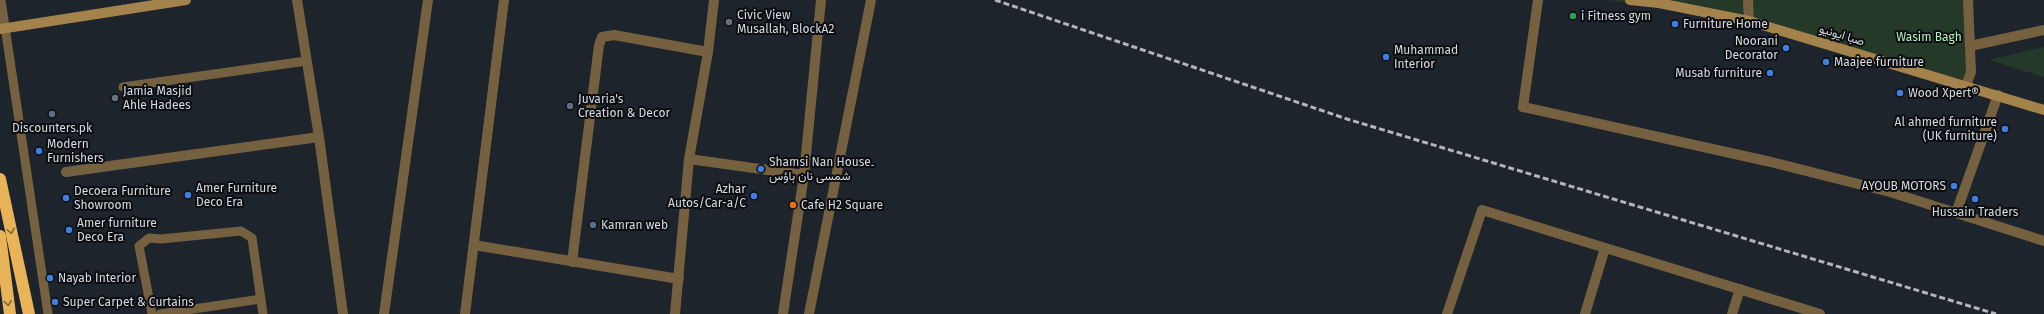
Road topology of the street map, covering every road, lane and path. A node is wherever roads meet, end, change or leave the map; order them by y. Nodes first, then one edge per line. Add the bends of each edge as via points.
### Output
1 (1, 0) edge
2 (186, 0) edge
3 (297, 0) edge
4 (428, 0) edge
5 (504, 0) edge
6 (714, 0) edge
7 (821, 0) edge
8 (871, 0) edge
9 (1538, 0) edge
10 (1630, 0) edge
11 (1748, 0) edge
12 (1968, 0) edge
13 (1749, 22) junction
14 (2, 28) edge
15 (2044, 30) edge
16 (1970, 46) junction
17 (708, 52) junction
18 (306, 61) junction
19 (1966, 86) junction
20 (123, 87) dead end
21 (1998, 95) junction
22 (2044, 110) edge
23 (318, 137) junction
24 (689, 159) junction
25 (66, 172) dead end
26 (804, 175) junction
27 (0, 179) edge
28 (1956, 213) junction
29 (0, 236) edge
30 (2044, 241) edge
31 (474, 245) junction
32 (1605, 248) junction
33 (572, 262) junction
34 (679, 279) junction
35 (1740, 289) junction
36 (261, 300) junction
37 (10, 314) edge
38 (29, 314) edge
39 (48, 314) edge
40 (152, 314) edge
41 (160, 314) edge
42 (263, 314) edge
43 (343, 314) edge
44 (384, 314) edge
45 (465, 314) edge
46 (675, 314) edge
47 (783, 314) edge
48 (809, 314) edge
49 (1447, 314) edge
50 (1585, 314) edge
51 (1732, 314) edge
52 (1820, 314) edge

1 - 14 lane
2 - 14 main road
3 - 18 street
4 - 44 street
5 - 31 street
6 - 17 street
7 - 26 street
8 - 48 street
9 - 28 street via 1523,107 1771,162 1890,192
10 - 13 main road, صبا ایونیو via 1659,2
11 - 13 street
12 - 16 street
13 - 19 main road, صبا ایونیو
14 - 39 lane
15 - 16 street
16 - 19 street via 1971,72
17 - 24 street
17 - 33 street via 614,35 602,37
18 - 20 lane
18 - 23 street
19 - 21 main road, صبا ایونیو
21 - 22 main road, صبا ایونیو
21 - 28 street
23 - 25 street
23 - 43 street
24 - 26 street
24 - 34 street
26 - 47 street
27 -> 38 highway
28 - 30 street
29 -> 37 highway
31 - 33 street
31 - 45 street
32 - 35 street
32 - 49 street via 1482,210
32 - 50 street
33 - 34 street
34 - 46 street
35 - 51 street
35 - 52 street
36 - 40 lane via 252,238 241,231 149,238 139,246
36 - 41 lane
36 - 42 lane

